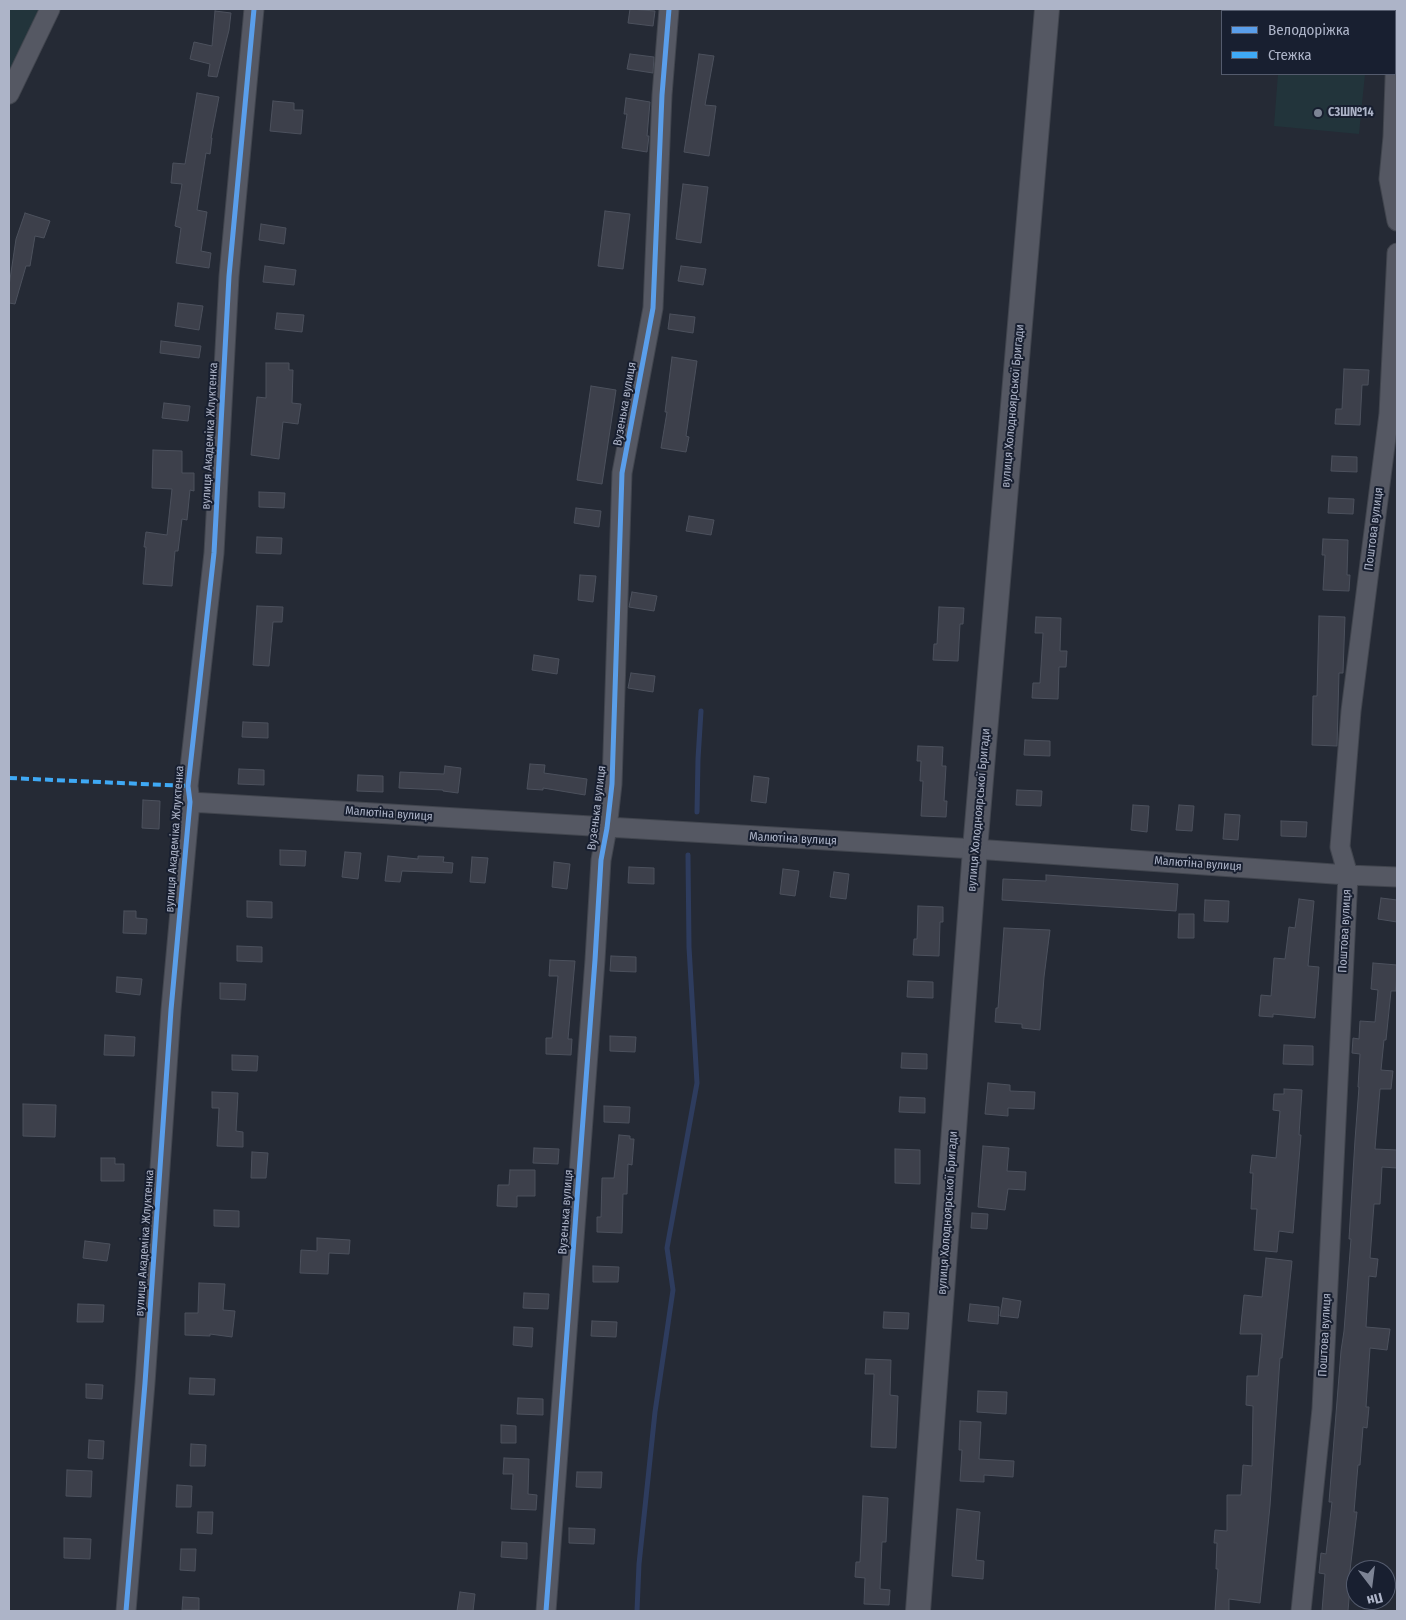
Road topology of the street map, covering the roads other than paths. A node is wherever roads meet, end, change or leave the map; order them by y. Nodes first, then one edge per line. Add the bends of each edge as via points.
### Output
1 (50, 9) edge
2 (254, 9) edge
3 (669, 9) edge
4 (1048, 9) edge
5 (1397, 22) edge
6 (1396, 51) edge
7 (1395, 75) edge
8 (9, 94) edge
9 (1397, 221) edge
10 (1397, 253) edge
11 (190, 802) junction
12 (607, 828) junction
13 (975, 849) junction
14 (1348, 875) junction
15 (1397, 876) edge
16 (126, 1611) edge
17 (546, 1611) edge
18 (918, 1611) edge
19 (1301, 1611) edge

1 - 8 street
2 - 11 street, вулиця Академіка Жлуктенка via 229,276 214,553 188,786
3 - 12 street, Вузенька вулиця via 653,308 622,472 612,784
4 - 13 street, вулиця Холодноярської Бригади
5 - 6 street
7 - 9 street via 1389,179
10 - 14 street, Поштова вулиця via 1389,414 1351,712 1340,847
11 - 12 street, Малютіна вулиця
11 - 16 street, вулиця Академіка Жлуктенка via 171,1010
12 - 13 street, Малютіна вулиця
12 - 17 street, Вузенька вулиця via 601,860
13 - 14 street, Малютіна вулиця
13 - 18 street, вулиця Холодноярської Бригади
14 - 15 street, Малютіна вулиця
14 - 19 street, Поштова вулиця via 1322,1409

